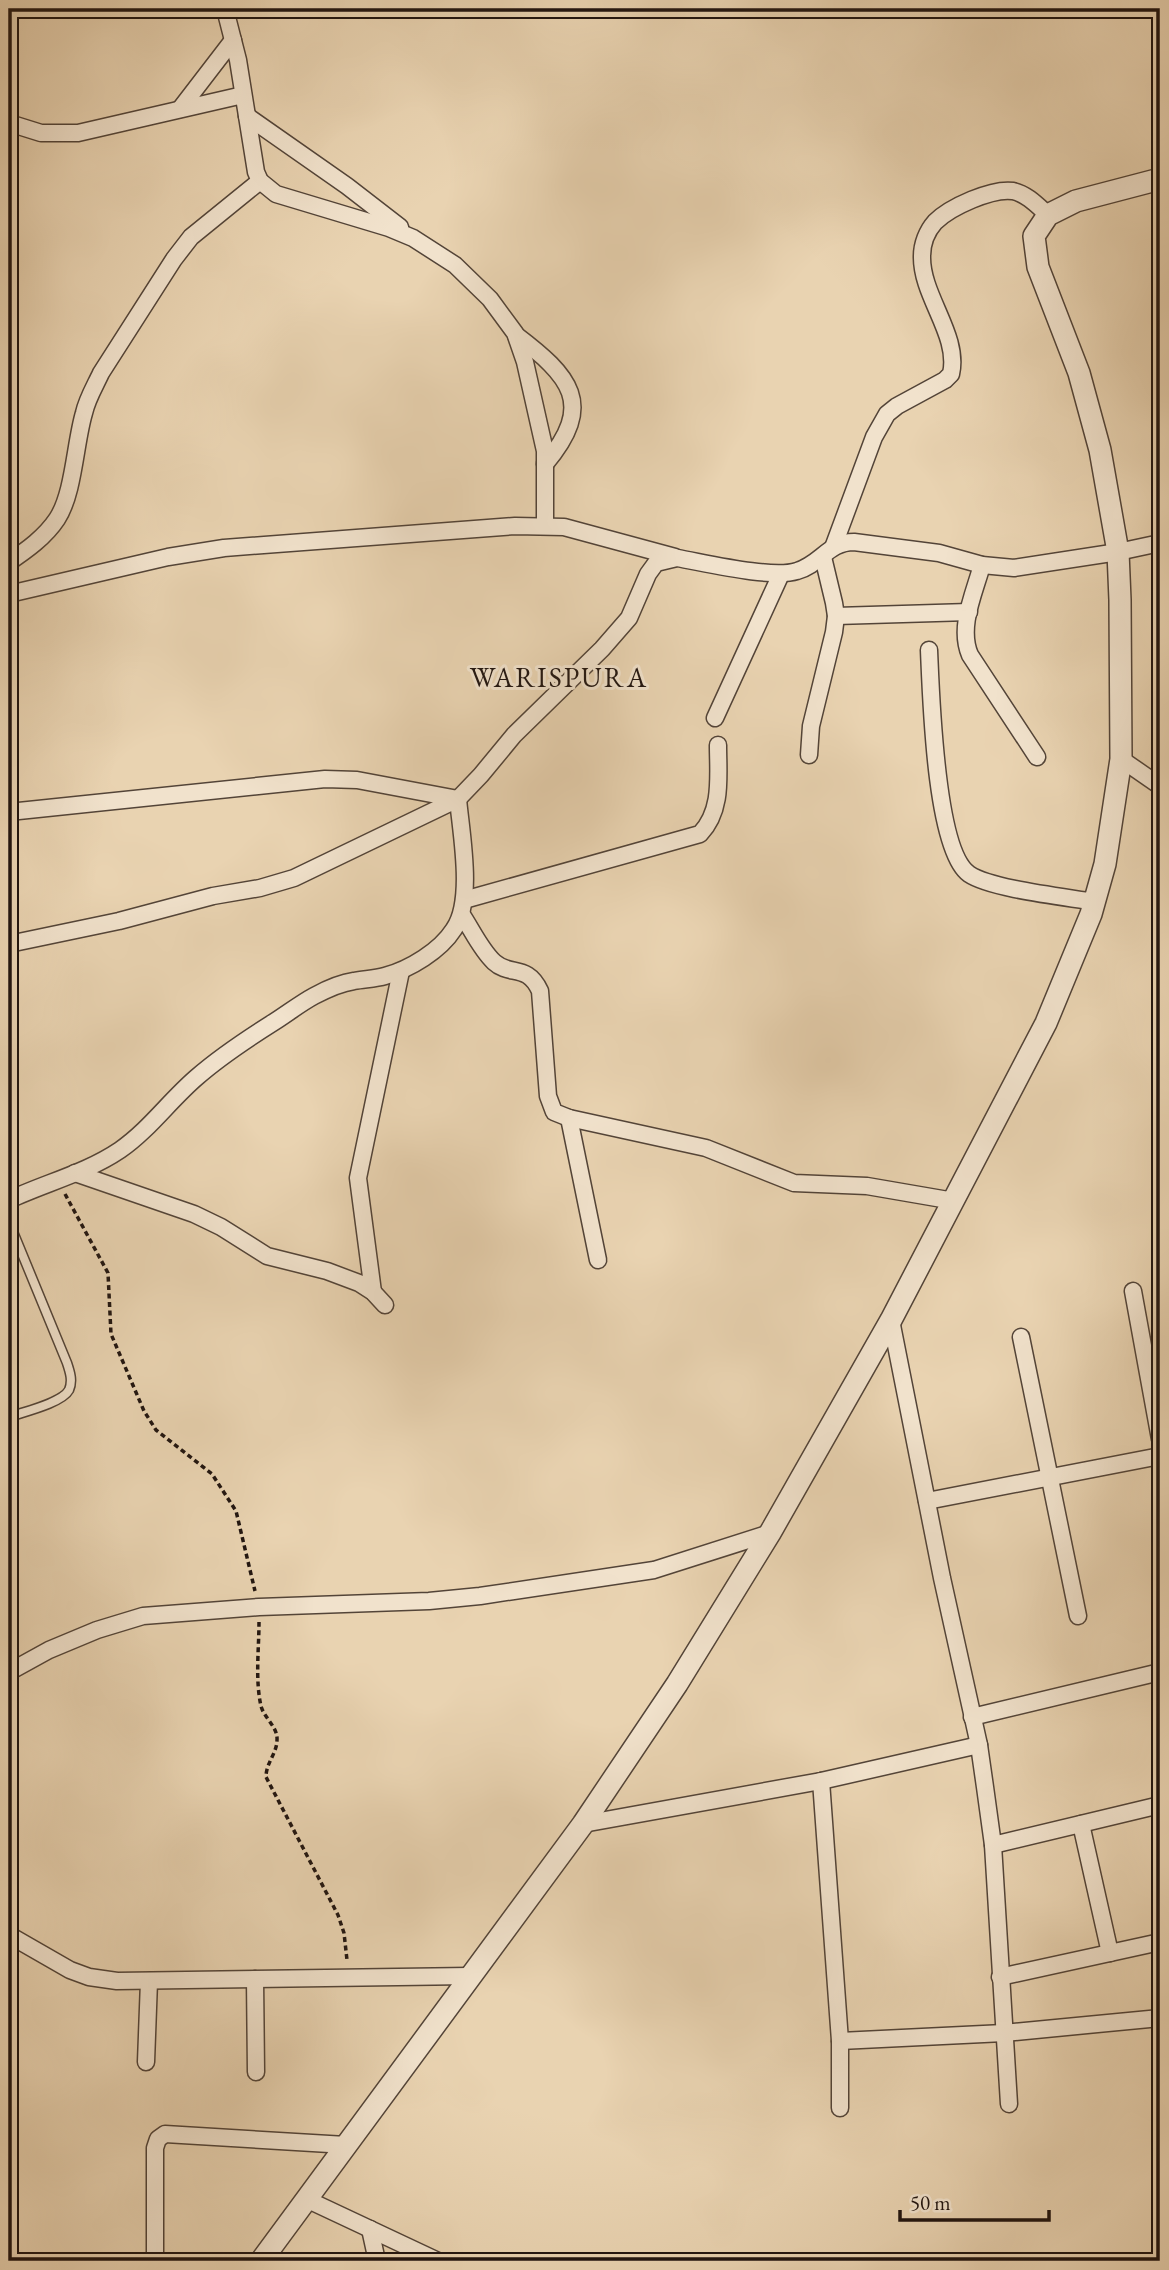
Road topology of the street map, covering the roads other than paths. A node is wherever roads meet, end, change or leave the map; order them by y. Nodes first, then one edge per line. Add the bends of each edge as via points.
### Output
1 (225, 9) edge
2 (233, 40) junction
3 (243, 95) junction
4 (180, 109) junction
5 (247, 116) junction
6 (9, 123) edge
7 (1160, 178) edge
8 (260, 180) junction
9 (1048, 215) junction
10 (413, 237) junction
11 (514, 333) junction
12 (544, 464) junction
13 (545, 525) junction
14 (1160, 543) edge
15 (828, 551) junction
16 (1118, 552) junction
17 (677, 558) junction
18 (9, 562) edge
19 (982, 565) junction
20 (781, 574) junction
21 (9, 594) edge
22 (969, 612) junction
23 (836, 617) junction
24 (929, 650) dead end
25 (715, 718) dead end
26 (718, 745) dead end
27 (809, 755) dead end
28 (1037, 757) dead end
29 (1121, 759) junction
30 (1160, 786) edge
31 (458, 799) junction
32 (9, 812) edge
33 (1095, 902) junction
34 (463, 908) junction
35 (9, 944) edge
36 (401, 971) junction
37 (569, 1118) junction
38 (75, 1173) junction
39 (9, 1200) edge
40 (954, 1201) junction
41 (9, 1222) edge
42 (598, 1260) dead end
43 (1133, 1291) dead end
44 (373, 1292) junction
45 (386, 1305) dead end
46 (891, 1320) junction
47 (1021, 1337) dead end
48 (9, 1417) edge
49 (1160, 1440) edge
50 (1160, 1455) edge
51 (1050, 1477) junction
52 (926, 1501) junction
53 (769, 1533) junction
54 (1078, 1616) dead end
55 (9, 1672) edge
56 (1160, 1672) edge
57 (972, 1717) junction
58 (979, 1745) junction
59 (821, 1781) junction
60 (1160, 1805) edge
61 (583, 1824) junction
62 (1081, 1824) junction
63 (993, 1845) junction
64 (9, 1935) edge
65 (1160, 1942) edge
66 (1110, 1953) junction
67 (470, 1976) junction
68 (1000, 1978) junction
69 (255, 1979) junction
70 (149, 1981) junction
71 (1160, 2018) edge
72 (1004, 2033) junction
73 (840, 2041) junction
74 (146, 2062) dead end
75 (256, 2072) dead end
76 (1009, 2104) dead end
77 (840, 2108) dead end
78 (346, 2145) junction
79 (306, 2199) junction
80 (369, 2229) junction
81 (155, 2261) edge
82 (261, 2261) edge
83 (376, 2261) edge
84 (438, 2261) edge

1 - 2 street
2 - 3 street
2 - 4 street
3 - 4 street
3 - 5 street
4 - 6 street via 78,133 41,133
5 - 8 street
5 - 10 street
7 - 9 street via 1076,201
8 - 10 street via 276,194
8 - 18 street via 204,224 174,259 92,392 59,516 46,533
9 - 15 street via 1027,196 1000,191 949,211 934,223 925,238 923,272 952,354 951,374 887,414
9 - 16 street via 1034,236 1038,267 1083,386
10 - 11 street via 472,280
11 - 12 street via 543,439
11 - 12 street via 554,366 570,394 572,418 567,434
12 - 13 street
13 - 17 street
13 - 21 street via 224,548
14 - 16 street
15 - 19 street via 843,542 854,542 939,553
15 - 20 street via 807,568
15 - 23 street
16 - 19 street via 1014,568
16 - 29 street
17 - 20 street
17 - 31 street via 656,563 629,618
19 - 22 street
20 - 25 street
22 - 23 street
22 - 28 street via 965,643 970,655
23 - 27 street via 811,726
24 - 33 street via 938,775 959,865 990,883
26 - 34 street via 716,804 710,823 700,834
29 - 30 street
29 - 33 street
31 - 32 street via 357,780 325,779
31 - 34 street
31 - 35 street via 294,878
33 - 40 street via 1046,1023
34 - 36 street via 440,946
34 - 37 street via 495,964 520,971 536,982 550,1104 554,1112
36 - 38 street via 343,984 312,997 230,1050 120,1150
36 - 44 street via 358,1178
37 - 40 street via 716,1151 794,1183 867,1185
37 - 42 street
38 - 39 street
38 - 44 street via 194,1214 267,1256 344,1277
40 - 46 street
41 - 48 lane via 71,1383 58,1399
43 - 49 street
44 - 45 street
46 - 52 street
46 - 53 street
47 - 51 street
50 - 51 street
51 - 52 street
51 - 54 street
52 - 57 street
53 - 55 street via 670,1566 448,1600 156,1615 119,1622
53 - 61 street via 677,1684
56 - 57 street
57 - 58 street
58 - 59 street
58 - 63 street
59 - 61 street
59 - 73 street
60 - 62 street
61 - 67 street
62 - 63 street
62 - 66 street
63 - 68 street
64 - 70 street via 89,1977
65 - 66 street
66 - 68 street
67 - 69 street
67 - 78 street
68 - 72 street
69 - 70 street
69 - 75 street
70 - 74 street
71 - 72 street
72 - 73 street
72 - 76 street
73 - 77 street
78 - 79 street
78 - 81 street via 165,2134 155,2148
79 - 80 street
79 - 82 street
80 - 83 street
80 - 84 street

